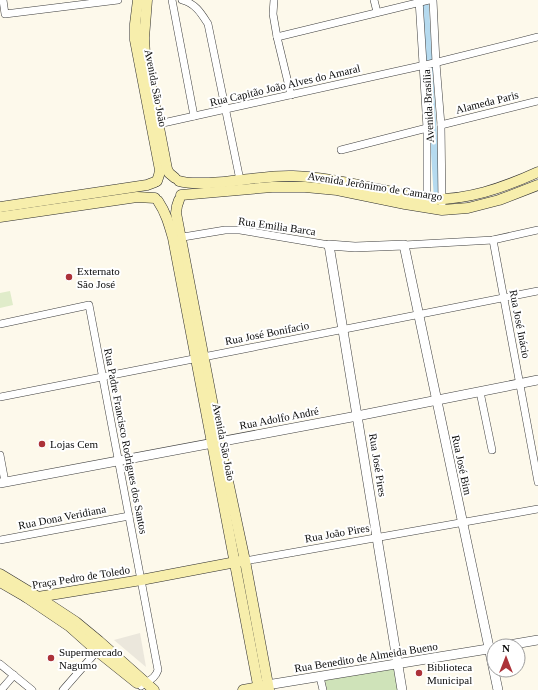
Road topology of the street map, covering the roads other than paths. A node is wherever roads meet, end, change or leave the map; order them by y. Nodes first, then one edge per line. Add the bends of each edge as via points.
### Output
1 (3, 0) edge
2 (118, 0) edge
3 (138, 0) edge
4 (147, 0) edge
5 (172, 0) edge
6 (182, 0) edge
7 (274, 0) edge
8 (374, 0) edge
9 (433, 0) edge
10 (424, 1) edge
11 (378, 12) junction
12 (277, 37) junction
13 (538, 37) edge
14 (435, 63) junction
15 (424, 65) junction
16 (148, 86) junction
17 (291, 95) junction
18 (538, 101) edge
19 (225, 109) junction
20 (194, 116) junction
21 (155, 125) junction
22 (441, 125) junction
23 (427, 128) junction
24 (340, 150) dead end
25 (538, 172) edge
26 (177, 179) junction
27 (240, 180) junction
28 (156, 181) junction
29 (538, 185) edge
30 (180, 197) junction
31 (156, 199) junction
32 (442, 199) junction
33 (427, 203) junction
34 (0, 207) edge
35 (442, 210) junction
36 (0, 217) edge
37 (538, 230) edge
38 (177, 238) junction
39 (493, 240) junction
40 (329, 245) junction
41 (404, 245) junction
42 (538, 291) edge
43 (504, 297) junction
44 (418, 314) junction
45 (0, 324) edge
46 (343, 329) junction
47 (200, 357) junction
48 (103, 376) junction
49 (538, 380) edge
50 (520, 383) junction
51 (480, 392) junction
52 (0, 397) edge
53 (436, 400) junction
54 (357, 416) junction
55 (216, 442) junction
56 (492, 450) dead end
57 (0, 455) edge
58 (118, 461) junction
59 (2, 482) edge
60 (538, 482) edge
61 (538, 509) edge
62 (129, 516) junction
63 (462, 523) junction
64 (377, 538) junction
65 (0, 540) edge
66 (240, 561) junction
67 (0, 574) edge
68 (141, 580) junction
69 (0, 582) edge
70 (26, 597) junction
71 (38, 597) junction
72 (490, 638) edge
73 (538, 640) edge
74 (526, 642) edge
75 (98, 646) junction
76 (486, 649) edge
77 (0, 664) edge
78 (398, 664) junction
79 (14, 675) junction
80 (320, 677) junction
81 (496, 678) edge
82 (144, 686) edge
83 (263, 688) edge
84 (1, 690) edge
85 (32, 690) edge
86 (64, 690) edge
87 (154, 690) edge
88 (243, 690) edge
89 (323, 690) edge
90 (402, 690) edge
91 (498, 690) edge

1 - 2 street via 4,14
3 - 16 main road, Avenida São João via 135,40
4 - 16 main road, Avenida São João via 144,38
5 - 20 street
6 - 19 street via 200,11 208,24
7 - 12 street via 273,14
8 - 11 street
9 - 14 street, Avenida Brasília
10 - 11 street
10 - 15 street, Avenida Brasília
11 - 12 street
12 - 17 street
13 - 14 street, Rua Capitão João Alves do Amaral
14 - 15 street, Rua Capitão João Alves do Amaral
14 - 22 street, Avenida Brasília
15 - 17 street, Rua Capitão João Alves do Amaral
15 - 23 street, Avenida Brasília
16 - 21 main road, Avenida São João
17 - 19 street, Rua Capitão João Alves do Amaral
18 - 22 street, Alameda Paris
19 - 20 street, Rua Capitão João Alves do Amaral
19 - 27 street
20 - 21 street, Rua Capitão João Alves do Amaral
21 - 26 main road, Avenida São João via 167,169
21 - 28 main road, Avenida São João via 160,170
22 - 32 street, Avenida Brasília
23 - 24 street
23 - 33 street, Avenida Brasília
25 - 32 main road, Avenida Jerônimo de Camargo via 496,189
26 - 27 main road, Avenida Jerônimo de Camargo via 191,184
26 - 28 main road via 165,176
26 - 30 main road via 182,190
27 - 33 main road, Avenida Jerônimo de Camargo via 282,176 313,177 412,197
28 - 31 main road via 153,190
28 - 34 main road via 148,185
29 - 35 main road, Avenida Jerônimo de Camargo via 476,206
30 - 31 main road via 171,205 162,204
30 - 33 main road, Avenida Jerônimo de Camargo via 272,187 305,187
30 - 38 main road, Avenida São João via 176,212
31 - 36 main road via 137,197
31 - 38 main road, Avenida São João
32 - 33 main road, Avenida Jerônimo de Camargo
32 - 35 street, Avenida Brasília
33 - 35 main road, Avenida Jerônimo de Camargo
37 - 39 street
38 - 40 street, Rua Emilia Barca via 240,230
38 - 47 main road, Avenida São João
39 - 41 street
39 - 43 street, Rua José Inácio
40 - 41 street
40 - 46 street, Rua José Pires
41 - 44 street, Rua José Bim
42 - 43 street, Rua José Bonifacio
43 - 44 street, Rua José Bonifacio
43 - 50 street, Rua José Inácio
44 - 46 street, Rua José Bonifacio
44 - 53 street, Rua José Bim
45 - 48 street, Rua Padre Francisco Rodrigues dos Santos via 89,305
46 - 47 street, Rua José Bonifacio
46 - 54 street, Rua José Pires
47 - 48 street, Rua José Bonifacio
47 - 55 main road, Avenida São João
48 - 52 street, Rua José Bonifacio
48 - 58 street, Rua Padre Francisco Rodrigues dos Santos
49 - 50 street, Rua Adolfo André
50 - 51 street, Rua Adolfo André
50 - 60 street, Rua José Inácio
51 - 53 street, Rua Adolfo André
51 - 56 street
53 - 54 street, Rua Adolfo André
53 - 63 street, Rua José Bim
54 - 55 street, Rua Adolfo André
54 - 64 street, Rua José Pires
55 - 58 street, Rua Adolfo André
55 - 66 main road, Avenida São João
57 - 59 street
58 - 59 street, Rua Adolfo André
58 - 62 street, Rua Padre Francisco Rodrigues dos Santos
61 - 63 street, Rua João Pires
62 - 65 street, Rua Dona Veridiana
62 - 68 street, Rua Padre Francisco Rodrigues dos Santos
63 - 64 street, Rua João Pires
63 - 72 street, Rua José Bim
64 - 66 street, Rua João Pires
64 - 78 street, Rua José Pires
66 - 68 main road, Rua João Pires
66 - 83 main road, Avenida São João
67 - 71 main road
68 - 71 main road, Praça Pedro de Toledo
68 - 82 street, Rua Padre Francisco Rodrigues dos Santos via 158,670
69 - 70 main road
70 - 71 main road, Praça Pedro de Toledo
70 - 75 main road
71 - 75 main road via 76,622
73 - 74 street
75 - 82 main road
75 - 86 street
76 - 78 street, Rua Benedito de Almeida Bueno
77 - 79 street
78 - 80 street, Rua Benedito de Almeida Bueno
78 - 90 street, Rua José Pires
79 - 84 street
79 - 85 street
80 - 83 street, Rua Benedito de Almeida Bueno
80 - 89 street
81 - 91 street, Rua José Bim
82 - 87 main road
83 - 88 main road, Rua Benedito de Almeida Bueno

